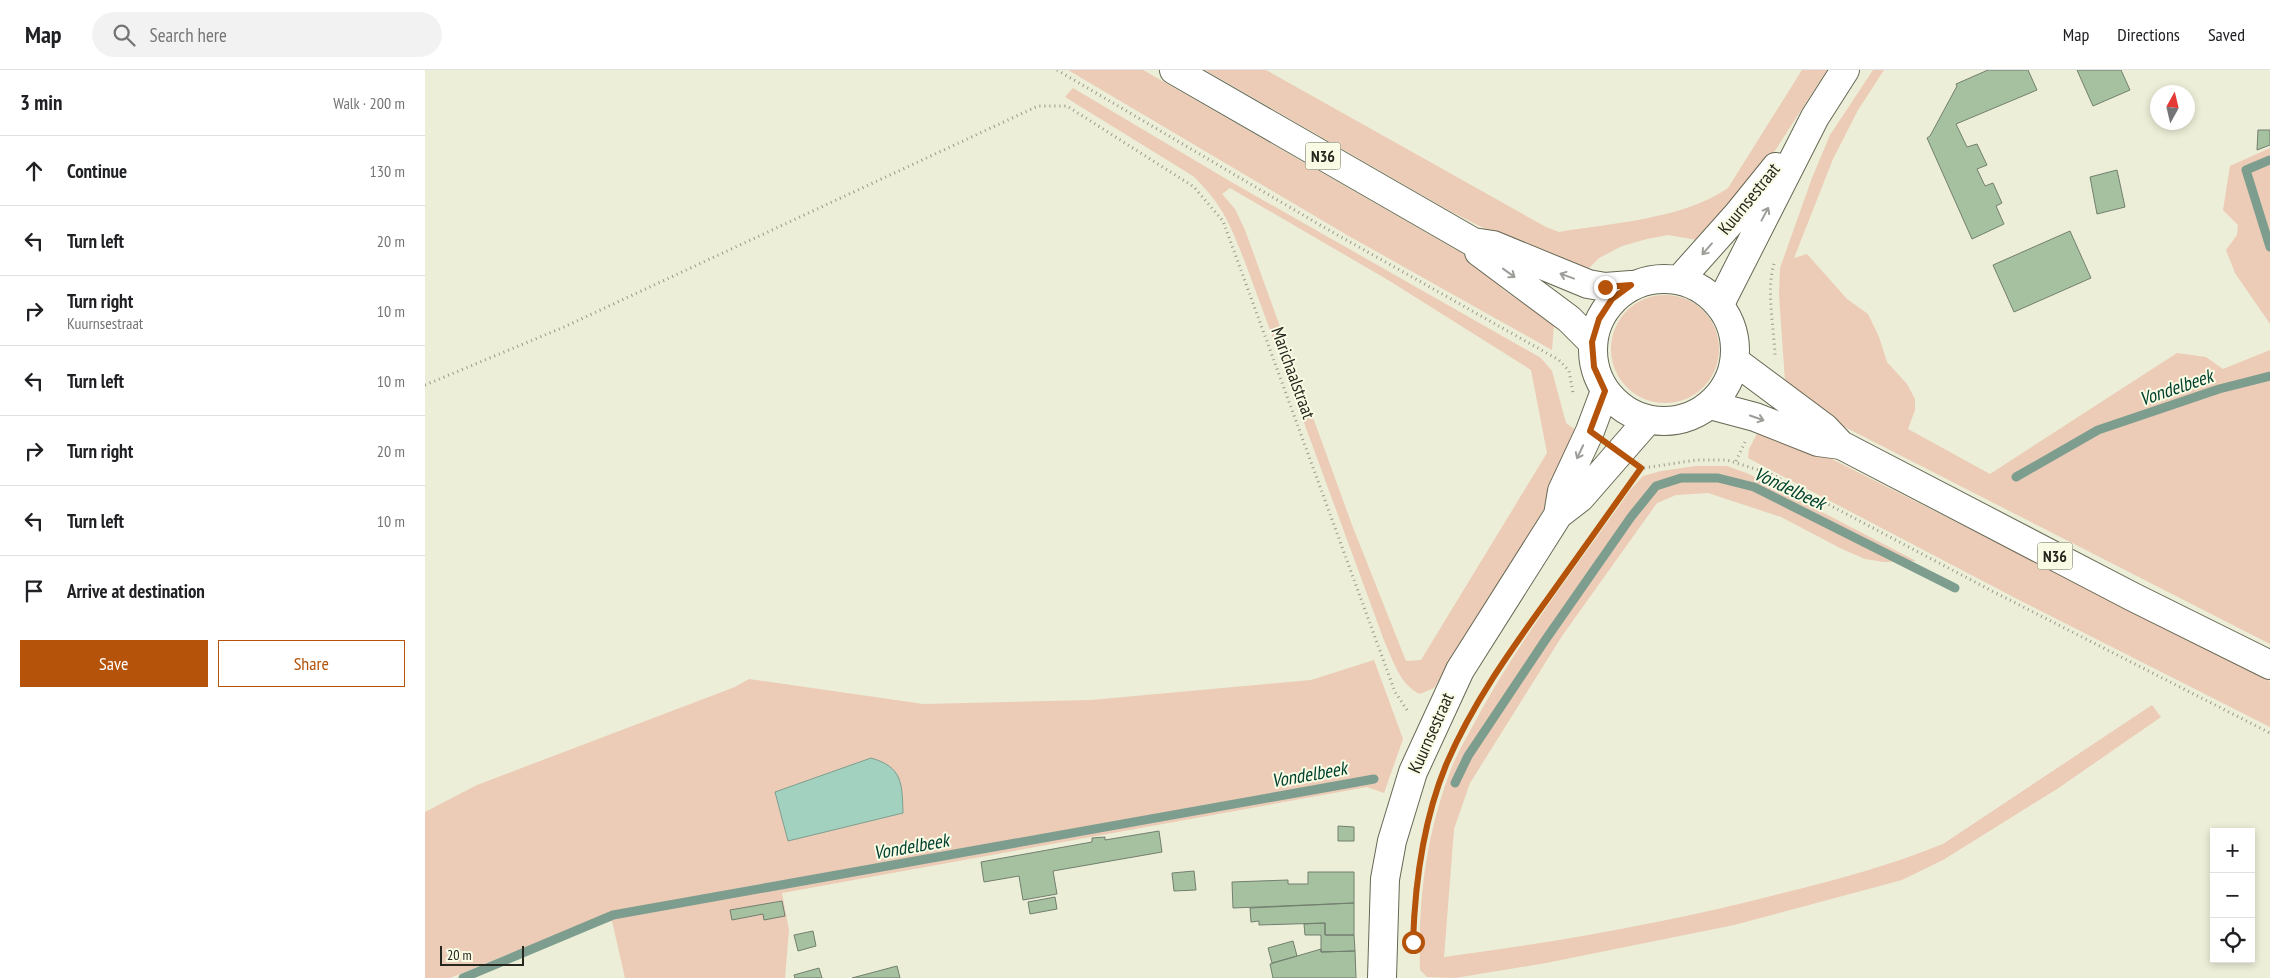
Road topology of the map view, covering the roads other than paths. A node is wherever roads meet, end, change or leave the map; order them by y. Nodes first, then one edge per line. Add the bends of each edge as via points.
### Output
1 (1175, 70) edge
2 (1845, 70) edge
3 (1815, 117) junction
4 (1473, 242) junction
5 (1681, 280) junction
6 (1631, 285) junction
7 (1720, 304) junction
8 (1592, 342) junction
9 (1735, 361) junction
10 (1605, 391) junction
11 (1710, 405) junction
12 (1648, 420) junction
13 (1841, 445) junction
14 (1557, 515) junction
15 (2270, 665) edge
16 (1382, 978) edge

1 - 4 main road, N36
2 - 3 main road, Kuurnsestraat
3 -> 5 main road, Kuurnsestraat
7 -> 3 main road, Kuurnsestraat
6 -> 4 main road, N36 via 1605,287 1588,284 1493,245
4 -> 8 main road, N36 via 1482,256 1540,296
5 - 6 main road, N36 via 1655,278
5 - 7 main road, N36 via 1702,289
6 - 8 main road, N36 via 1612,299 1599,319
7 - 9 main road, N36 via 1733,331
8 - 10 main road, N36 via 1594,367
9 - 11 main road, N36 via 1730,378
9 - 13 main road, N36 via 1825,428
10 - 12 main road, N36 via 1623,410
10 -> 14 main road, Kuurnsestraat via 1562,492
11 - 12 main road, N36 via 1677,420
11 -> 13 main road, N36 via 1755,417 1818,442
12 - 14 main road, Kuurnsestraat via 1580,498
13 - 15 main road, N36
14 - 16 main road, Kuurnsestraat via 1460,670 1410,781 1385,879

